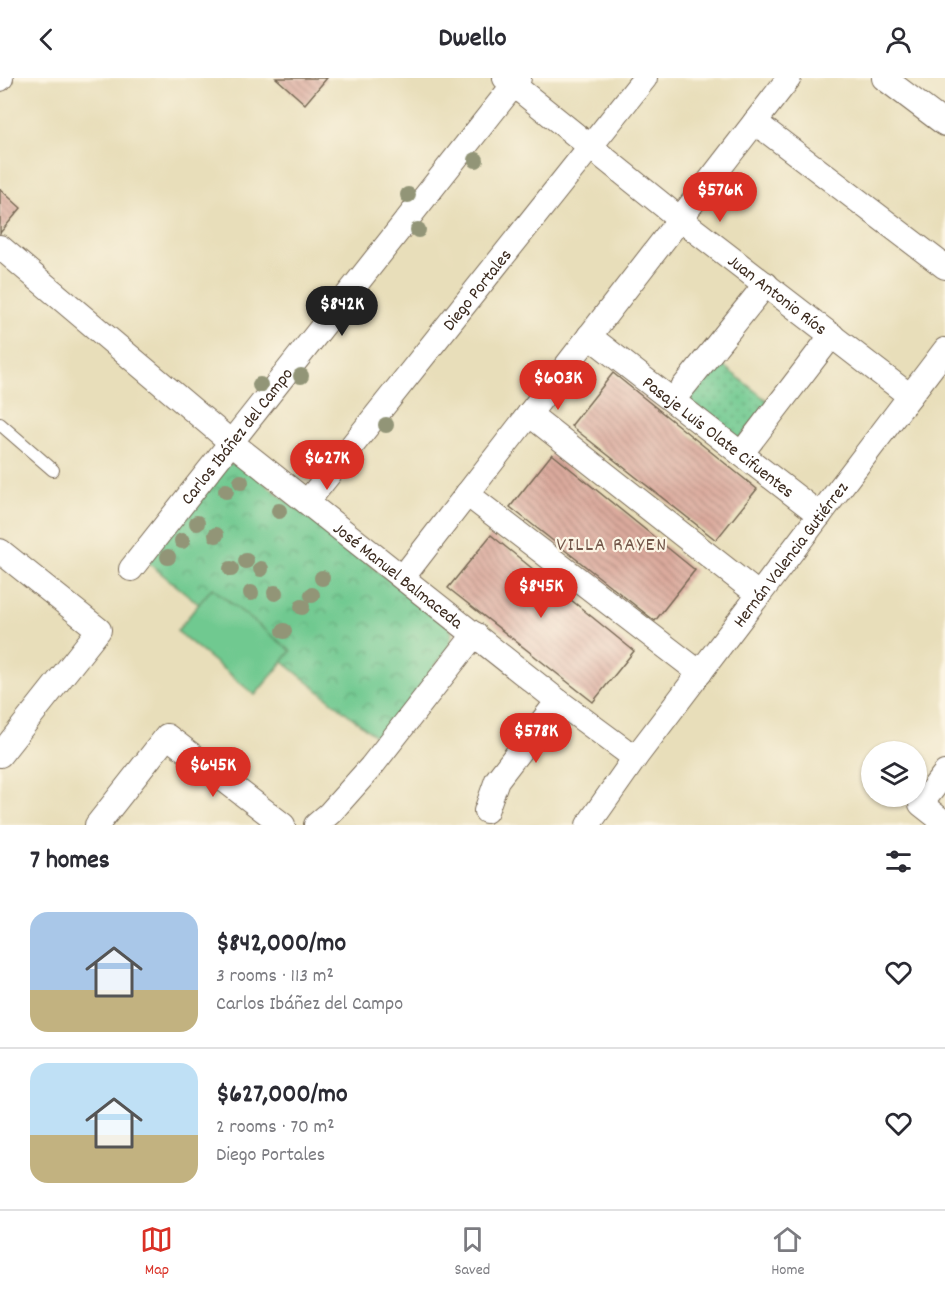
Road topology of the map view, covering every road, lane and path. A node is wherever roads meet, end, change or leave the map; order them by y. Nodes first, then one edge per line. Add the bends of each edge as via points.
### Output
1 (645, 78) edge
2 (789, 78) edge
3 (884, 78) edge
4 (513, 80) edge
5 (755, 122) junction
6 (945, 124) edge
7 (590, 147) junction
8 (680, 219) junction
9 (0, 246) edge
10 (945, 267) edge
11 (766, 284) junction
12 (832, 335) junction
13 (589, 336) junction
14 (945, 350) edge
15 (910, 396) junction
16 (673, 400) junction
17 (529, 414) junction
18 (0, 424) edge
19 (232, 443) junction
20 (741, 454) junction
21 (53, 470) dead end
22 (467, 494) junction
23 (307, 502) junction
24 (820, 515) junction
25 (0, 551) edge
26 (131, 569) dead end
27 (403, 577) junction
28 (759, 595) junction
29 (475, 634) junction
30 (700, 673) junction
31 (558, 701) junction
32 (0, 755) edge
33 (635, 759) junction
34 (945, 773) edge
35 (486, 811) dead end
36 (945, 823) edge
37 (97, 825) edge
38 (283, 825) edge
39 (316, 825) edge
40 (588, 825) edge

1 - 7 street, Diego Portales
2 - 5 street
3 - 6 street
4 - 7 street, Juan Antonio Ríos
4 - 19 street, Carlos Ibáñez del Campo
5 - 8 street
5 - 10 street
7 - 8 street, Juan Antonio Ríos
7 - 23 street, Diego Portales
8 - 11 street, Juan Antonio Ríos
8 - 13 street
9 - 19 street, José Manuel Balmaceda
11 - 12 street, Juan Antonio Ríos
11 - 16 street
12 - 15 street, Juan Antonio Ríos
12 - 20 street
13 - 16 street, Pasaje Luis Olate Cifuentes
13 - 17 street
14 - 15 street, Hernán Valencia Gutiérrez
15 - 24 street, Hernán Valencia Gutiérrez
16 - 20 street, Pasaje Luis Olate Cifuentes
17 - 22 street
17 - 28 street
18 - 21 lane
19 - 23 street, José Manuel Balmaceda
19 - 26 street, Carlos Ibáñez del Campo
20 - 24 street, Pasaje Luis Olate Cifuentes
22 - 27 street
22 - 30 street
23 - 27 street, José Manuel Balmaceda
24 - 28 street, Hernán Valencia Gutiérrez
25 - 32 street via 99,630
27 - 29 street, José Manuel Balmaceda
28 - 30 street, Hernán Valencia Gutiérrez
29 - 31 street, José Manuel Balmaceda
29 - 39 street via 371,767
30 - 33 street, Hernán Valencia Gutiérrez
31 - 33 street, José Manuel Balmaceda
31 - 35 street via 497,780
33 - 40 street, Hernán Valencia Gutiérrez
34 - 36 street via 921,804
37 - 38 street via 167,736

